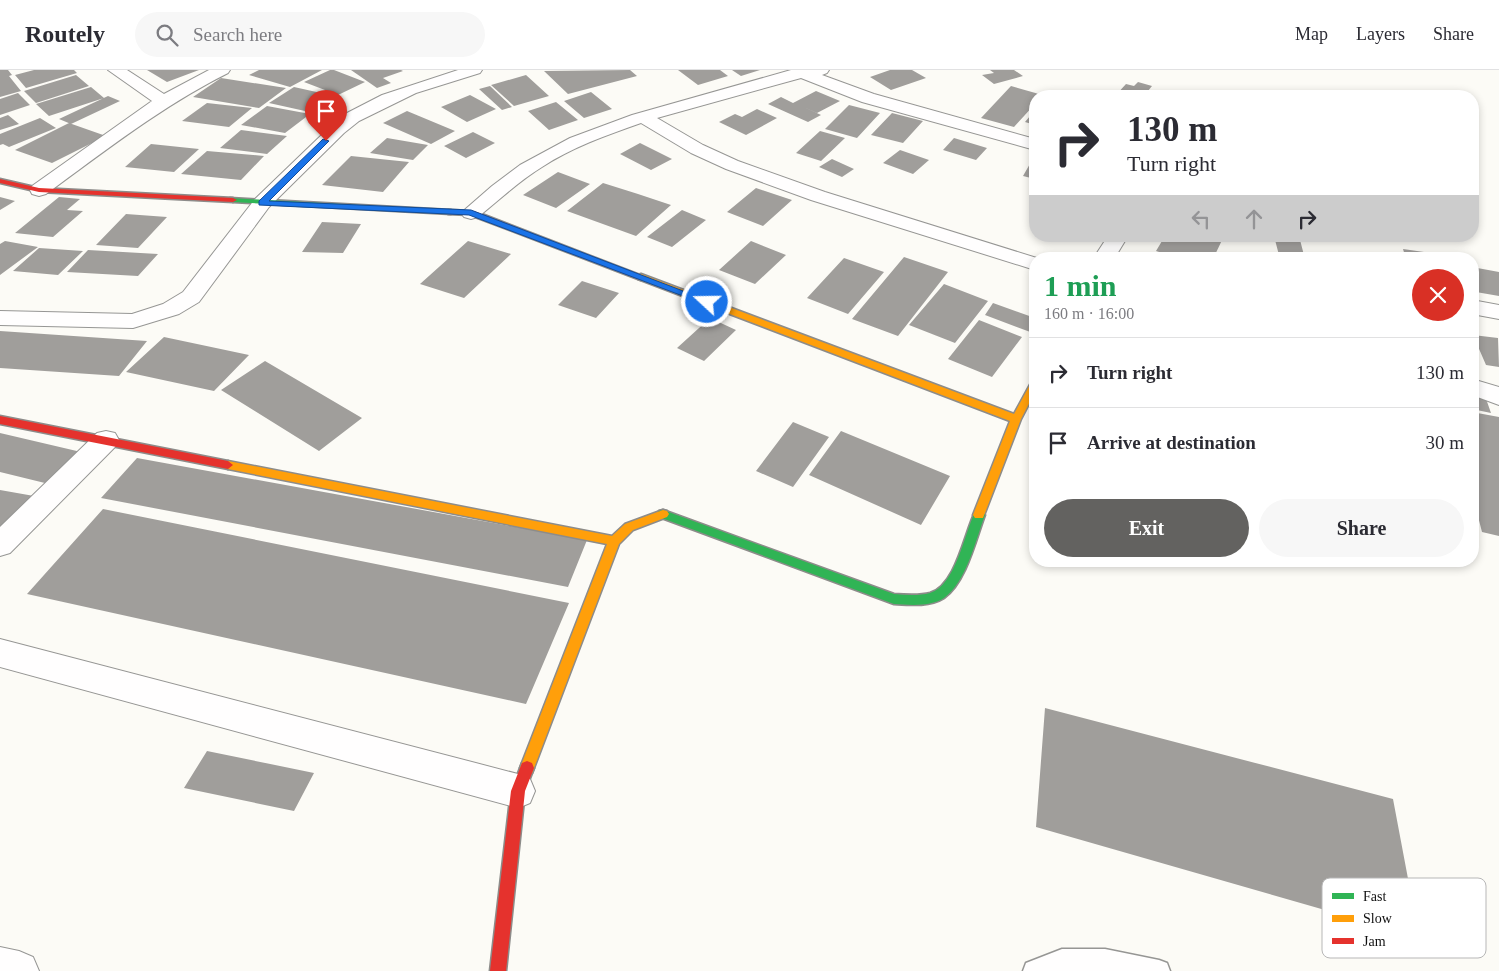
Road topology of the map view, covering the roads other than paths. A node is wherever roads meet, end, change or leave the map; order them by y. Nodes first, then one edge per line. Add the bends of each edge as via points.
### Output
1 (116, 70) edge
2 (222, 70) edge
3 (474, 70) edge
4 (821, 70) edge
5 (798, 72) edge
6 (163, 101) junction
7 (644, 117) junction
8 (1029, 143) edge
9 (0, 181) edge
10 (39, 190) junction
11 (262, 203) junction
12 (471, 213) junction
13 (1029, 262) edge
14 (1479, 308) edge
15 (1499, 312) edge
16 (0, 318) edge
17 (1479, 388) edge
18 (1029, 394) edge
19 (1499, 397) edge
20 (1016, 418) junction
21 (0, 420) edge
22 (106, 440) junction
23 (614, 541) junction
24 (0, 545) edge
25 (0, 653) edge
26 (518, 791) junction
27 (0, 967) edge
28 (19, 971) edge
29 (498, 971) edge
30 (1034, 971) edge
31 (1159, 971) edge

1 - 6 street
2 - 6 street
3 - 11 street via 410,90 353,117
4 - 5 street
5 - 7 street
5 - 8 street via 868,98
6 - 10 street
7 - 12 street via 546,156 518,174
7 - 13 street via 732,165 818,196
9 - 10 street
10 - 11 street
11 - 12 street
11 - 16 street via 191,297 171,308 133,322
12 - 20 street
14 - 15 street
17 - 19 street
18 - 20 street
20 - 23 street via 954,579 939,595 917,600 894,599 665,513 629,527
21 - 22 street
22 - 23 street
22 - 24 street
23 - 26 street
25 - 26 street
26 - 29 street
27 - 28 street
30 - 31 lane via 1062,960 1105,960

